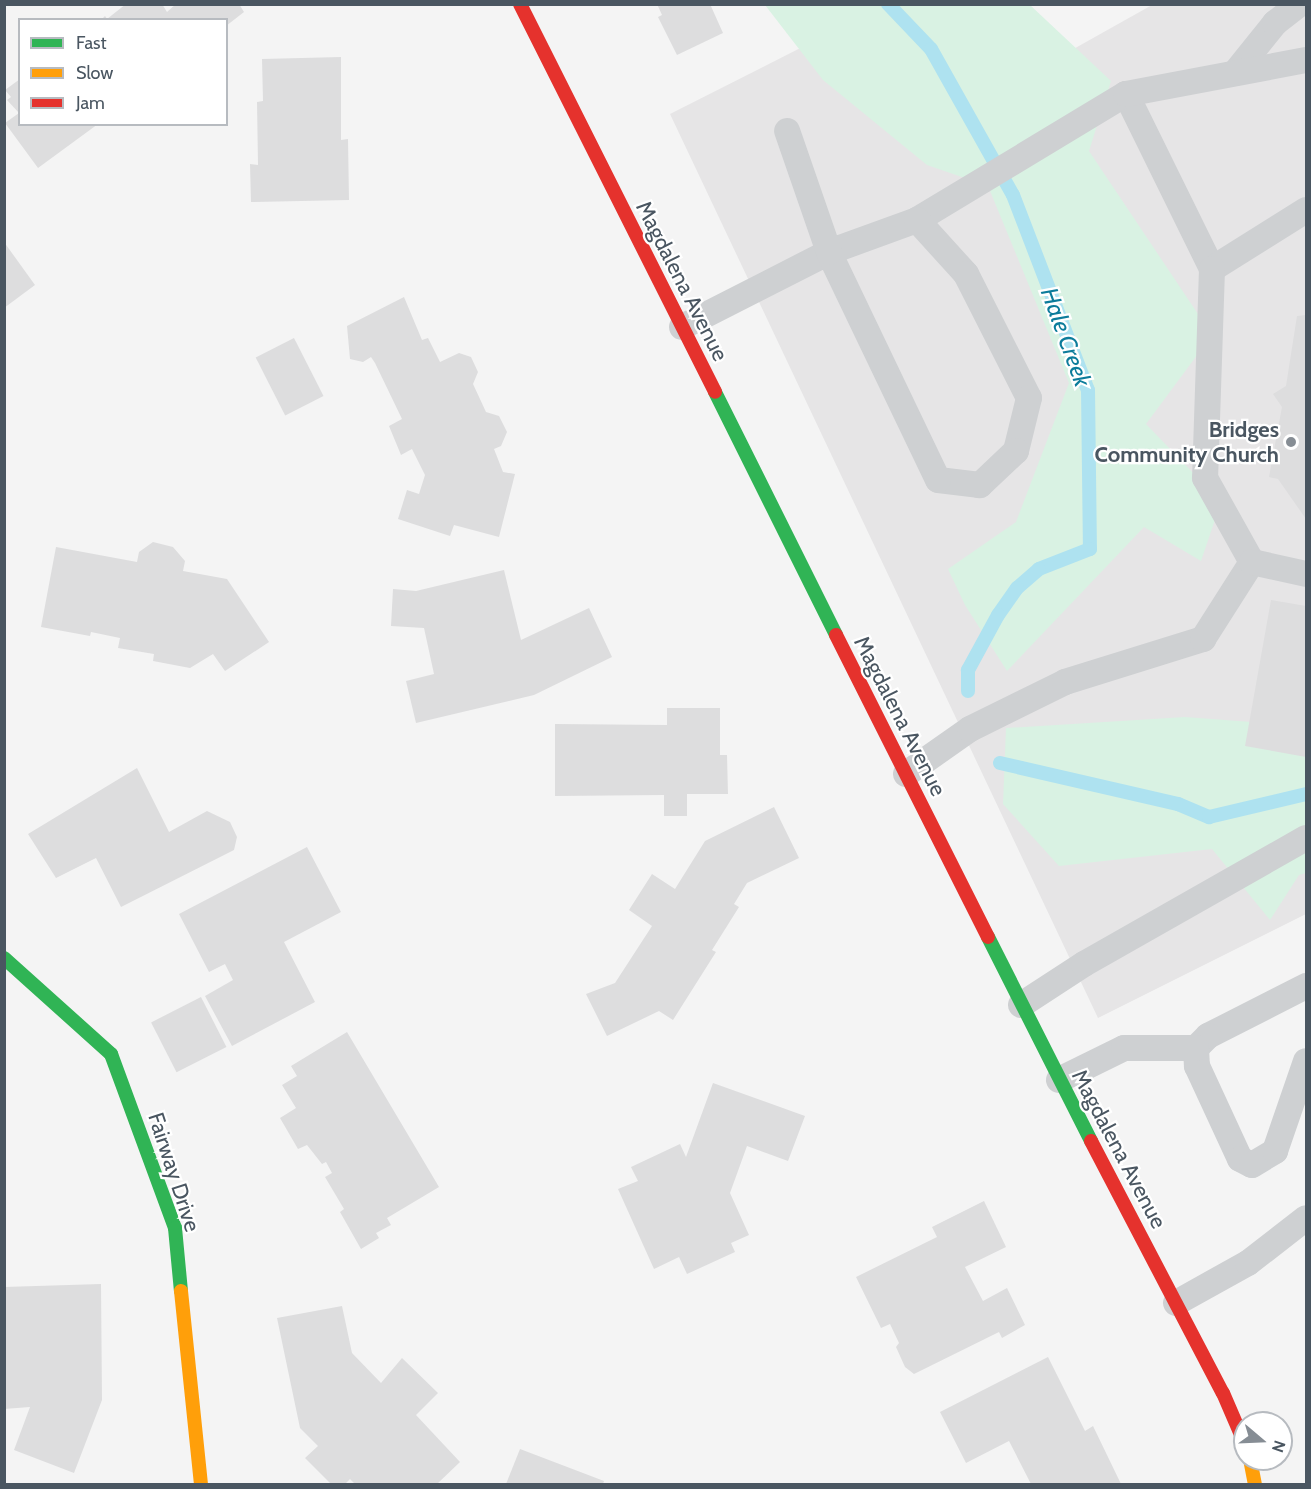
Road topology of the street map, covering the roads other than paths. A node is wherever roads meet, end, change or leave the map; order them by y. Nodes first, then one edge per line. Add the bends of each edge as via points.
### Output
1 (520, 4) edge
2 (1299, 4) edge
3 (1306, 60) edge
4 (1235, 73) junction
5 (1126, 94) junction
6 (787, 131) dead end
7 (1306, 210) edge
8 (918, 220) junction
9 (829, 252) junction
10 (1212, 269) junction
11 (682, 327) junction
12 (1252, 562) junction
13 (1306, 574) edge
14 (906, 774) junction
15 (1306, 838) edge
16 (4, 958) edge
17 (1306, 986) edge
18 (1021, 1005) junction
19 (1196, 1048) junction
20 (1306, 1061) edge
21 (1059, 1080) junction
22 (1306, 1218) edge
23 (1176, 1303) junction
24 (1233, 1416) edge
25 (201, 1485) edge

1 - 11 main road, Magdalena Avenue
2 - 4 lane via 1275,23
3 - 4 lane
4 - 5 lane
5 - 8 lane
5 - 10 lane
6 - 9 lane
7 - 10 lane
8 - 9 lane
8 - 9 lane via 966,274 1029,398 1016,451 980,485 938,480
9 - 11 lane
10 - 12 lane via 1205,478
11 - 14 main road, Magdalena Avenue
12 - 13 lane
12 - 14 lane via 1203,639 1065,682 970,729
14 - 18 main road, Magdalena Avenue
15 - 18 lane via 1084,964
16 - 25 main road, Fairway Drive via 111,1054 175,1228
17 - 19 lane via 1208,1036
18 - 21 main road, Magdalena Avenue
19 - 20 lane via 1197,1066 1240,1159 1252,1165 1275,1151
19 - 21 lane via 1124,1048
21 - 23 main road, Magdalena Avenue
22 - 23 lane via 1248,1263
23 - 24 main road, Magdalena Avenue

